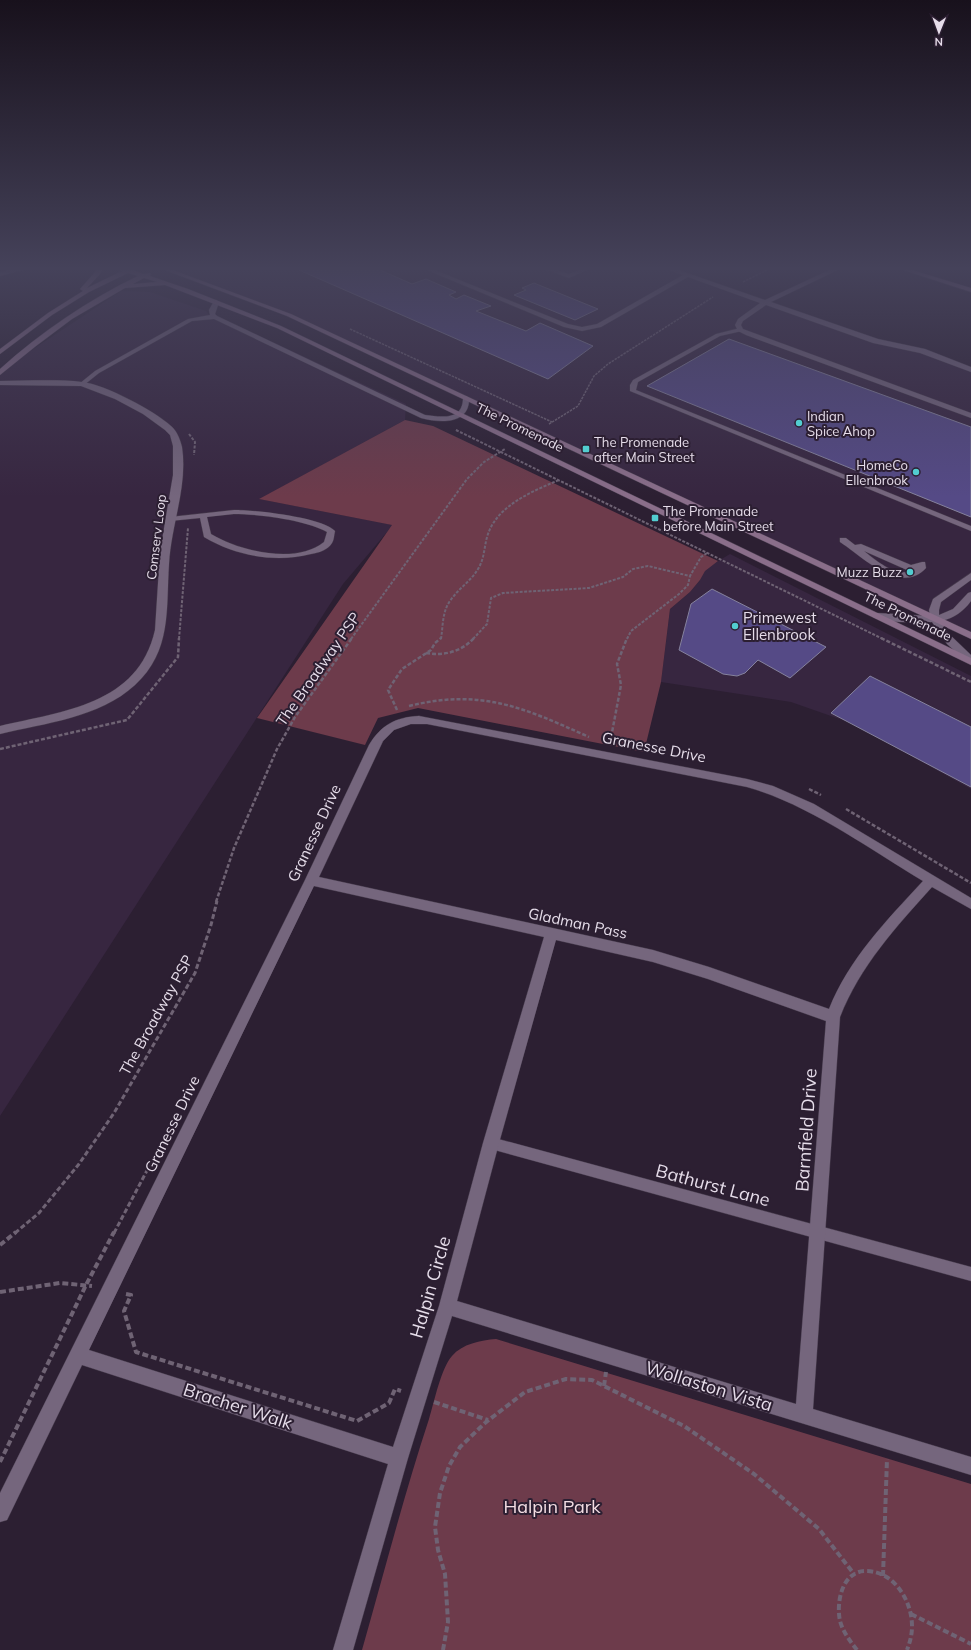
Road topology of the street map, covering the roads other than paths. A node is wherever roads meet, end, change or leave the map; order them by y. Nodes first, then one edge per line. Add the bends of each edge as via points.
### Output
1 (12, 343) edge
2 (35, 343) edge
3 (148, 343) edge
4 (272, 343) edge
5 (312, 343) edge
6 (349, 343) edge
7 (703, 343) edge
8 (772, 343) edge
9 (885, 343) edge
10 (0, 352) edge
11 (971, 370) edge
12 (0, 373) edge
13 (0, 382) edge
14 (82, 384) junction
15 (466, 398) junction
16 (461, 414) junction
17 (971, 416) edge
18 (203, 516) junction
19 (170, 519) junction
20 (971, 529) edge
21 (922, 564) joint
22 (971, 576) edge
23 (971, 595) edge
24 (877, 616) junction
25 (936, 619) junction
26 (971, 636) edge
27 (971, 661) edge
28 (0, 730) edge
29 (311, 880) junction
30 (931, 880) junction
31 (971, 904) edge
32 (551, 934) junction
33 (833, 1017) junction
34 (491, 1144) junction
35 (818, 1232) junction
36 (971, 1274) edge
37 (447, 1306) junction
38 (78, 1355) junction
39 (804, 1416) junction
40 (399, 1458) junction
41 (971, 1466) edge
42 (0, 1513) edge
43 (343, 1650) edge

1 - 10 main road
2 - 12 main road
3 - 14 lane via 96,372
4 - 16 lane via 423,417 454,418
5 - 16 main road, The Promenade
6 - 15 main road, The Promenade
7 - 20 lane via 645,375 633,385 633,391
8 - 17 street
9 - 11 street via 922,351
13 - 14 street, Comserv Loop
14 - 19 street, Comserv Loop via 104,391 170,429 177,444 178,454
15 - 16 lane via 468,404
15 - 25 main road, The Promenade
16 - 24 main road, The Promenade
18 - 18 lane via 251,512 303,522 331,531 328,543 317,551 295,555 266,554 238,550 218,543 207,535
18 - 19 lane
19 - 28 street, Comserv Loop via 164,552 160,629 153,653 138,676 124,690 84,710
21 - 21 lane via 922,568 914,574 891,572 872,562 843,540 910,568
22 - 25 street via 936,602
23 - 25 street via 954,613 946,618
24 - 25 street
24 - 27 main road, The Promenade
25 - 26 main road, The Promenade
25 - 27 street via 942,633
29 - 30 street, Granesse Drive via 376,742 391,726 417,718 769,789 810,808
29 - 32 street, Gladman Pass
29 - 38 street, Granesse Drive
30 - 31 street, Granesse Drive
30 - 33 street, Barnfield Drive via 862,958 846,986
32 - 33 street, Gladman Pass via 683,964
32 - 34 street, Halpin Circle
33 - 35 street, Barnfield Drive
34 - 35 lane, Bathurst Lane
34 - 37 street, Halpin Circle
35 - 36 lane, Bathurst Lane
35 - 39 street, Barnfield Drive
37 - 39 street, Wollaston Vista
37 - 40 street, Halpin Circle
38 - 40 street, Bracher Walk
38 - 42 street, Granesse Drive
39 - 41 street, Wollaston Vista
40 - 43 street, Halpin Circle

